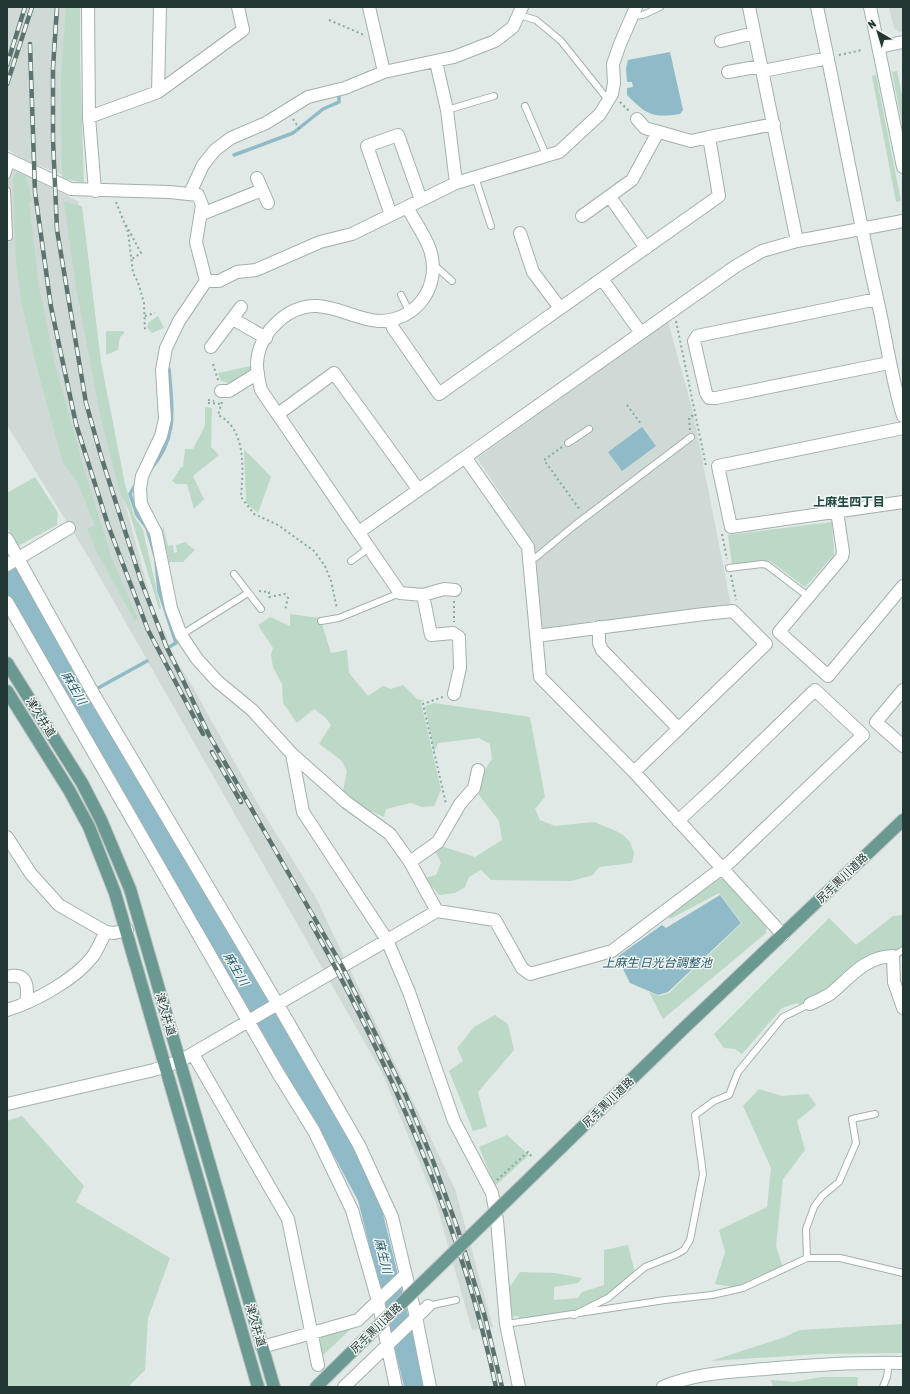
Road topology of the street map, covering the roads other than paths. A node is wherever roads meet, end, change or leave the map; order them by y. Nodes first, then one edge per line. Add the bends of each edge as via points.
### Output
1 (88, 7) edge
2 (160, 7) edge
3 (238, 7) edge
4 (370, 7) edge
5 (660, 7) edge
6 (749, 7) edge
7 (817, 7) edge
8 (870, 7) edge
9 (520, 11) edge
10 (634, 12) edge
11 (754, 33) junction
12 (721, 41) dead end
13 (903, 42) edge
14 (879, 47) junction
15 (828, 58) junction
16 (436, 62) junction
17 (762, 68) junction
18 (384, 72) junction
19 (728, 72) dead end
20 (158, 92) junction
21 (494, 96) dead end
22 (611, 98) junction
23 (525, 106) dead end
24 (447, 110) junction
25 (89, 117) junction
26 (637, 119) road end
27 (774, 124) junction
28 (658, 132) junction
29 (709, 137) junction
30 (547, 157) junction
31 (9, 160) edge
32 (903, 167) edge
33 (7, 175) edge
34 (475, 177) junction
35 (257, 178) dead end
36 (456, 183) junction
37 (262, 190) junction
38 (7, 191) edge
39 (95, 191) junction
40 (190, 193) junction
41 (610, 197) junction
42 (421, 200) junction
43 (268, 203) dead end
44 (407, 208) junction
45 (202, 214) junction
46 (391, 215) junction
47 (582, 216) dead end
48 (903, 220) edge
49 (491, 226) dead end
50 (860, 229) junction
51 (520, 232) dead end
52 (7, 237) edge
53 (798, 241) junction
54 (646, 248) junction
55 (433, 264) junction
56 (602, 279) junction
57 (206, 281) junction
58 (452, 281) dead end
59 (401, 296) dead end
60 (877, 299) junction
61 (241, 307) dead end
62 (560, 308) junction
63 (410, 313) junction
64 (233, 319) junction
65 (390, 320) junction
66 (641, 333) junction
67 (266, 338) junction
68 (211, 347) dead end
69 (889, 363) junction
70 (258, 373) junction
71 (221, 391) road end
72 (278, 414) junction
73 (903, 416) edge
74 (903, 428) edge
75 (589, 429) dead end
76 (691, 437) road end
77 (568, 443) road end
78 (465, 457) junction
79 (418, 489) junction
80 (903, 502) edge
81 (836, 511) junction
82 (69, 528) dead end
83 (359, 532) junction
84 (7, 539) edge
85 (369, 548) junction
86 (529, 558) junction
87 (351, 561) dead end
88 (13, 562) edge
89 (729, 568) dead end
90 (234, 574) dead end
91 (903, 586) edge
92 (455, 590) road end
93 (248, 592) junction
94 (400, 593) junction
95 (423, 595) junction
96 (808, 597) junction
97 (7, 602) edge
98 (261, 608) dead end
99 (321, 621) dead end
100 (599, 627) junction
101 (181, 636) junction
102 (536, 636) junction
103 (7, 663) edge
104 (903, 690) edge
105 (7, 691) edge
106 (454, 694) road end
107 (679, 729) junction
108 (903, 746) edge
109 (292, 754) junction
110 (478, 770) dead end
111 (634, 772) junction
112 (903, 820) edge
113 (678, 821) junction
114 (7, 837) edge
115 (410, 862) junction
116 (722, 867) junction
117 (437, 911) junction
118 (127, 930) junction
119 (106, 932) junction
120 (783, 935) junction
121 (387, 940) junction
122 (899, 954) edge
123 (11, 976) dead end
124 (26, 1003) junction
125 (810, 1004) joint
126 (273, 1005) junction
127 (903, 1008) edge
128 (7, 1010) edge
129 (252, 1019) junction
130 (193, 1054) junction
131 (180, 1061) junction
132 (165, 1066) junction
133 (7, 1104) edge
134 (875, 1114) dead end
135 (807, 1258) junction
136 (903, 1273) edge
137 (402, 1278) junction
138 (380, 1299) junction
139 (456, 1300) dead end
140 (428, 1306) joint
141 (574, 1315) junction
142 (412, 1321) junction
143 (506, 1324) junction
144 (312, 1333) junction
145 (388, 1344) junction
146 (262, 1348) junction
147 (888, 1362) junction
148 (903, 1363) edge
149 (318, 1365) dead end
150 (258, 1387) edge
151 (274, 1387) edge
152 (316, 1387) edge
153 (344, 1387) edge
154 (396, 1387) edge
155 (430, 1387) edge
156 (519, 1387) edge
157 (662, 1387) edge
158 (883, 1387) edge

1 - 25 street
2 - 20 street
3 - 20 street via 243,30
4 - 18 street
5 - 10 lane via 643,15
6 - 11 street
7 - 15 street
8 - 14 street
9 - 16 street via 513,27 495,40
9 - 22 lane via 536,20 561,41
10 - 22 street via 613,64 614,83
11 - 12 street
11 - 17 street
13 - 14 street
14 - 32 street
15 - 17 street
15 - 50 street
16 - 18 street
16 - 24 street
17 - 19 street
17 - 27 street
18 - 40 street via 345,88 308,97 266,123 231,138 215,150 203,165
20 - 25 street
21 - 24 lane
22 - 30 street via 582,133 559,152
23 - 30 lane
24 - 36 street
25 - 39 street
26 - 28 street via 644,128
27 - 29 street
27 - 53 street
28 - 29 street via 691,141
28 - 41 street via 632,180
29 - 54 street via 719,196
30 - 34 street
31 - 33 lane
31 - 39 street via 70,189
34 - 36 street
34 - 49 lane
35 - 37 street
36 - 42 street
37 - 43 street
37 - 45 street
38 - 52 lane
39 - 40 street
40 - 45 street via 198,195
41 - 47 street
41 - 54 street
42 - 44 street
42 - 46 street via 398,135 367,146
44 - 46 street
44 - 55 street via 429,247
45 - 57 street via 196,242
46 - 57 street via 352,234 320,242 256,270 237,272 219,281
48 - 50 street
50 - 53 street
50 - 60 street
51 - 62 street via 533,272
53 - 66 street via 762,251 736,266
54 - 56 street
55 - 58 lane
55 - 63 street via 432,281 427,295
56 - 62 street
56 - 66 street
57 - 101 street via 179,321 166,348 162,370 165,419 161,436 142,476 139,493 141,504 156,533 171,608
59 - 63 lane
60 - 69 street
60 - 69 street via 696,336 694,341 706,393 710,398
61 - 64 street
62 - 65 street via 439,394
63 - 65 street
64 - 67 street
64 - 68 street
65 - 67 street via 368,319 316,306 288,314 271,329
66 - 78 street
67 - 70 street via 259,351
69 - 73 street
70 - 71 street via 229,391
70 - 72 street via 261,390
72 - 79 street via 334,373
72 - 83 street
74 - 81 street via 718,466 731,527
75 - 77 lane
76 - 86 lane via 585,517 536,558
78 - 79 street
78 - 86 street via 528,547
79 - 83 street
80 - 81 street
81 - 96 street via 842,557
82 - 88 street
83 - 85 street
84 - 88 street
85 - 87 lane
85 - 94 street
86 - 102 street
88 - 126 street via 93,693
89 - 96 lane via 767,565
90 - 93 lane
91 - 96 street via 828,676 779,632
92 - 95 street via 444,589
93 - 98 lane
93 - 101 lane
94 - 95 street
94 - 99 lane via 339,618
95 - 106 street via 431,635 453,633 459,637 460,668
97 - 129 street
100 - 102 street
100 - 107 street via 599,643 602,650
100 - 107 street via 733,612 766,644
101 - 109 street via 197,659 252,710
102 - 111 street via 540,677
103 - 131 main road, 津久井道 via 82,784 117,855
104 - 108 street via 876,722
105 - 118 main road, 津久井道 via 89,827 104,861
107 - 111 street
109 - 115 street via 346,802 390,834
109 - 121 street via 303,812
110 - 115 street via 474,788 460,804 438,842
111 - 113 street
112 - 120 main road, 尻手黒川道路
113 - 116 street
113 - 116 street via 815,690 863,735
114 - 119 street via 31,874 58,905
115 - 117 street
116 - 117 street via 612,951 530,974 522,968 495,920
116 - 120 street
117 - 121 street
118 - 119 street
118 - 132 main road, 津久井道
119 - 124 street via 86,964 53,990
120 - 152 main road, 尻手黒川道路, bridge via 681,1030
121 - 126 street
121 - 143 street via 409,992 454,1121 492,1193 497,1220
122 - 125 street via 869,961 854,971 829,995
122 - 127 street via 894,982
123 - 124 street via 18,976 26,981
124 - 128 street
125 - 141 lane via 783,1017 738,1072 729,1095 714,1101 695,1115 703,1174 690,1240 684,1250 645,1267 608,1298
126 - 129 street
126 - 137 street via 359,1145 392,1217
129 - 130 street
129 - 138 street via 334,1169 352,1210
130 - 131 street
130 - 144 street via 288,1220
131 - 132 street
131 - 146 main road, 津久井道
132 - 133 street
132 - 150 main road, 津久井道
134 - 135 lane via 852,1119 856,1143 839,1182 822,1196 814,1207 806,1229
135 - 136 lane via 840,1258
135 - 141 lane via 743,1288 712,1295
137 - 138 street
137 - 142 street
138 - 144 street via 358,1320
138 - 145 street
139 - 140 lane
140 - 142 street
141 - 143 lane
142 - 145 street
142 - 155 street
143 - 156 street
144 - 146 street
144 - 149 street
145 - 153 street
145 - 154 street
146 - 151 main road, 津久井道
147 - 148 street
147 - 157 street via 716,1373 680,1380
147 - 158 lane

